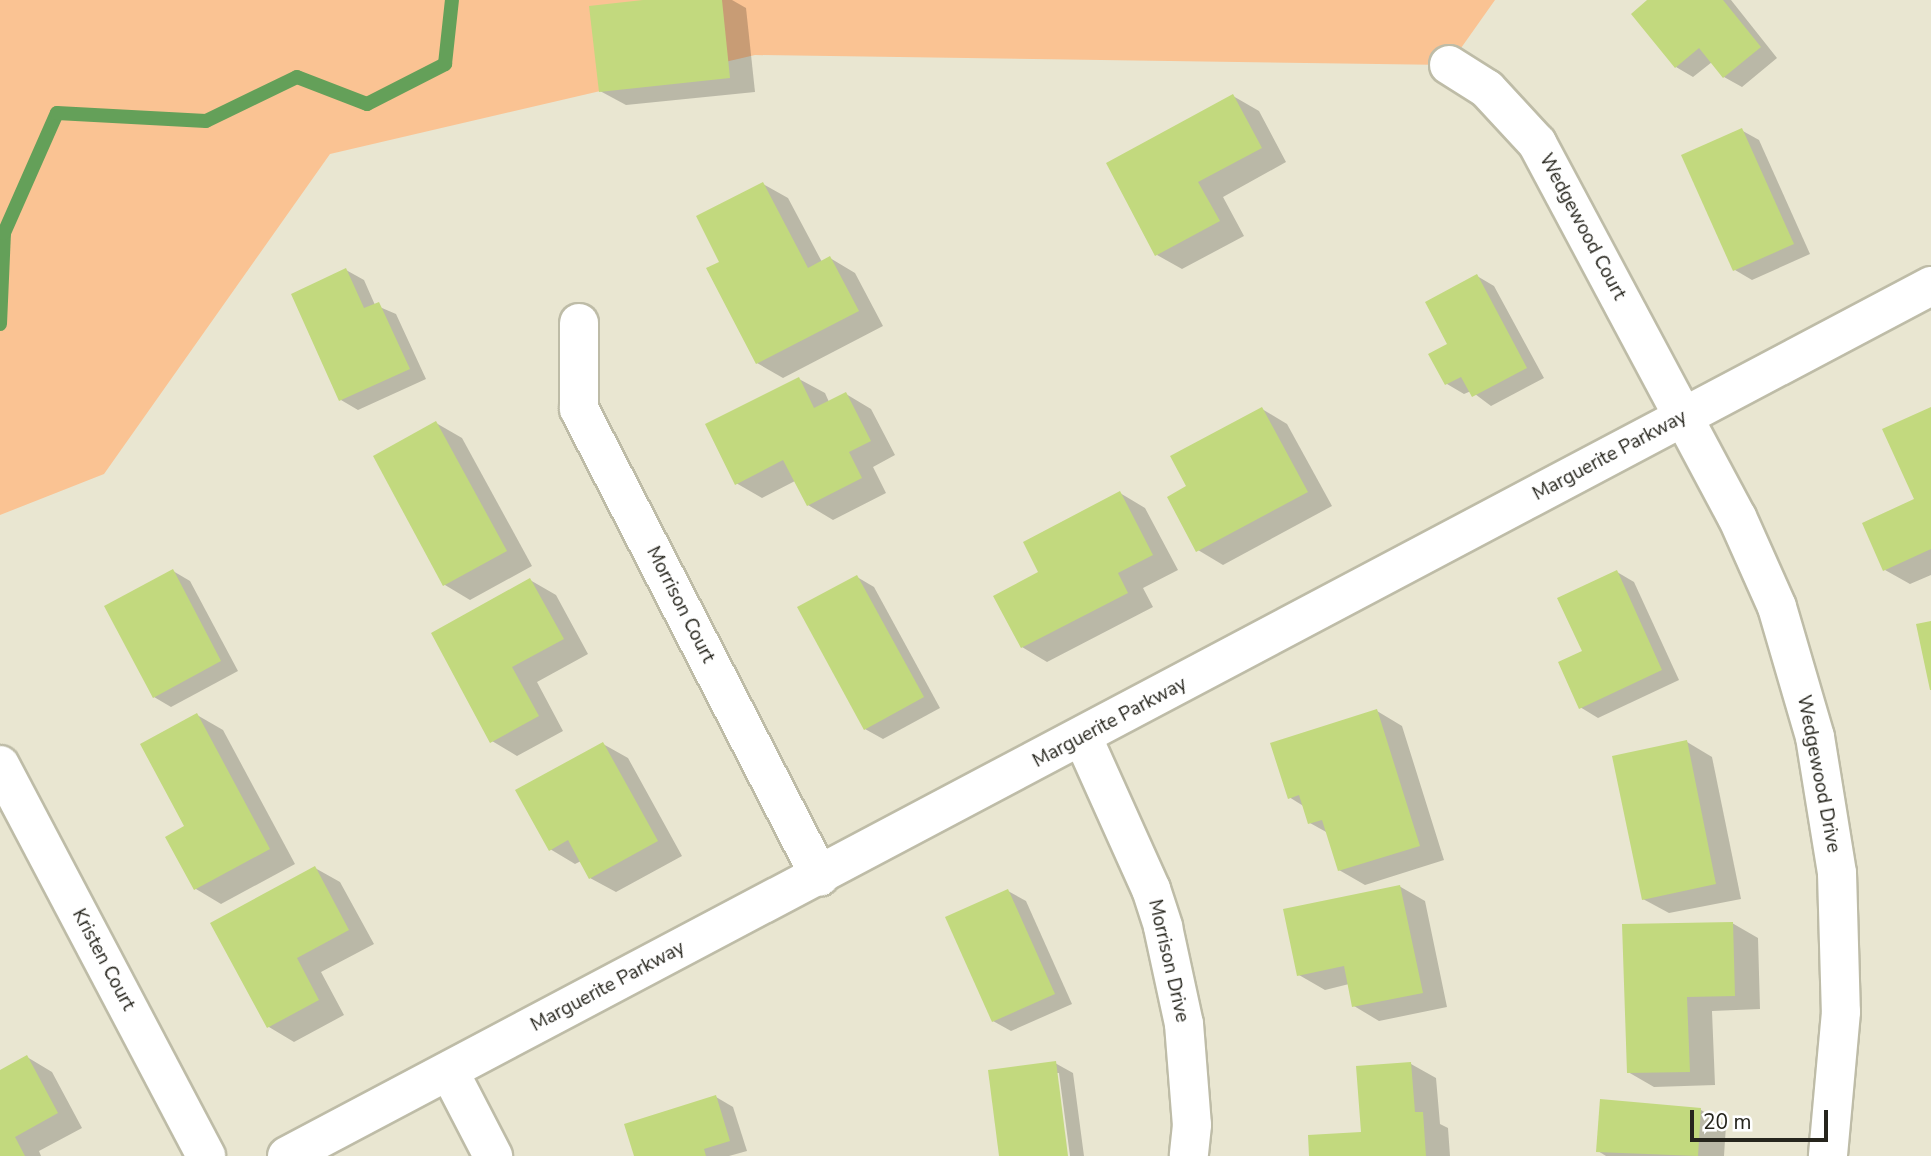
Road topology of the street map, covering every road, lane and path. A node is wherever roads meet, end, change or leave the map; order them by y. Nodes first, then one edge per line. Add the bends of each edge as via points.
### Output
1 (1449, 65) dead end
2 (1931, 286) edge
3 (579, 323) dead end
4 (1683, 417) junction
5 (1083, 738) junction
6 (0, 765) edge
7 (820, 877) junction
8 (449, 1071) junction
9 (206, 1156) edge
10 (287, 1156) edge
11 (493, 1156) edge
12 (1189, 1156) edge
13 (1828, 1156) edge

1 - 4 street, Wedgewood Court via 1486,89 1537,143
2 - 4 street, Marguerite Parkway
3 - 7 street, Morrison Court via 579,409
4 - 5 street, Marguerite Parkway
4 - 13 street, Wedgewood Drive via 1737,517 1777,607 1815,737 1835,862 1841,945 1841,1012
5 - 7 street, Marguerite Parkway
5 - 12 street, Morrison Drive via 1151,889 1163,928 1184,1024 1192,1125
6 - 9 street, Kristen Court
7 - 8 street, Marguerite Parkway
8 - 10 street, Marguerite Parkway
8 - 11 street

